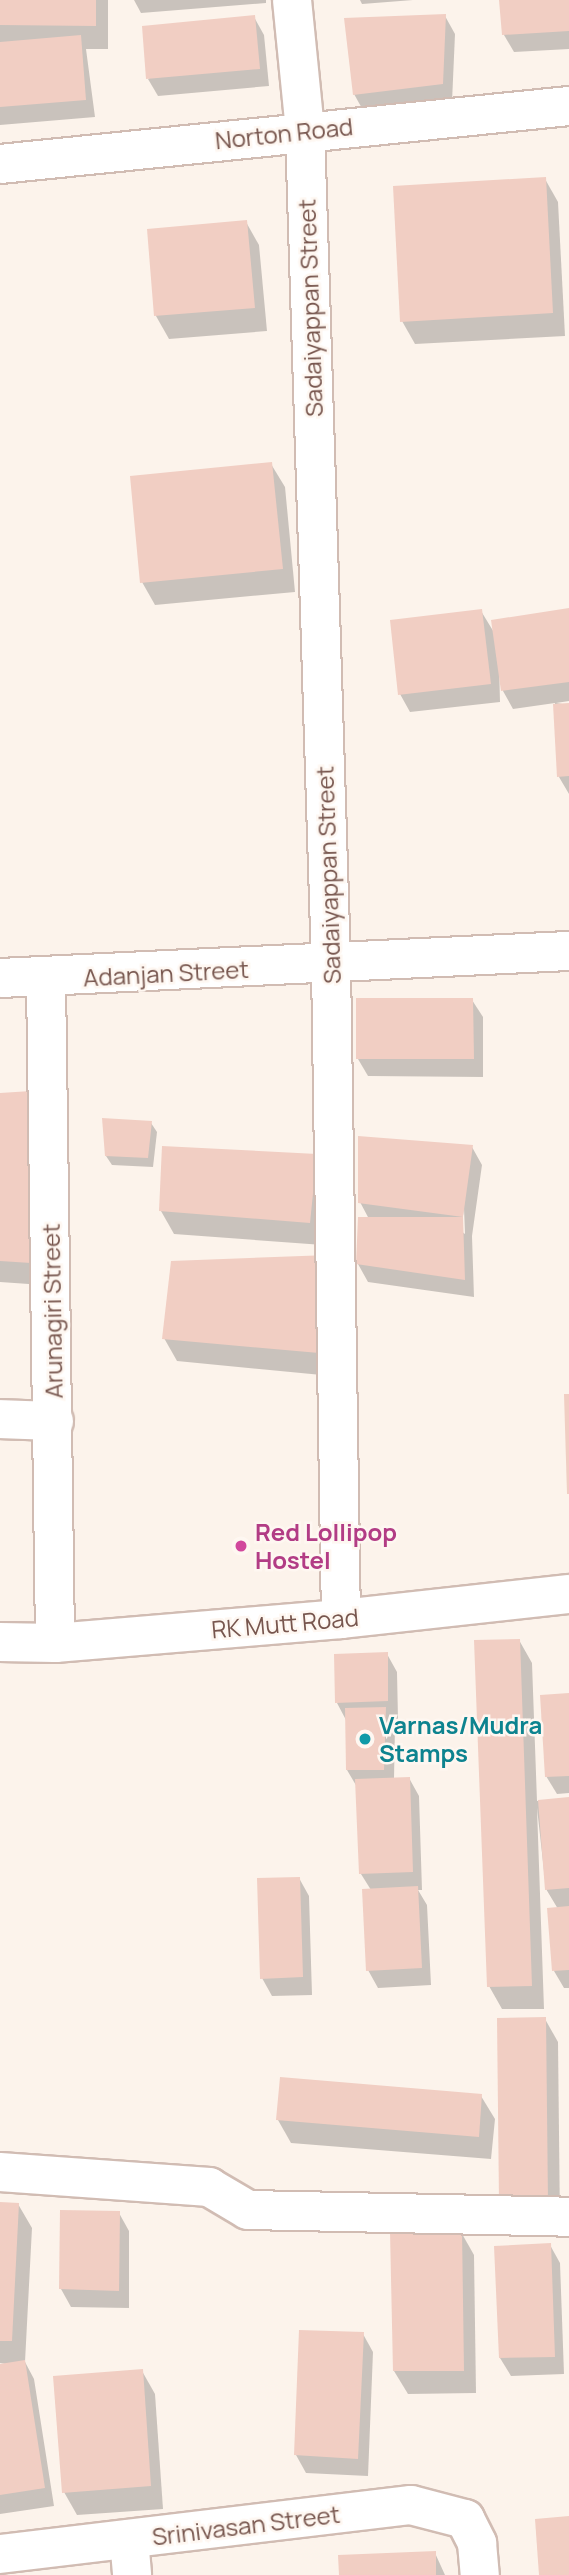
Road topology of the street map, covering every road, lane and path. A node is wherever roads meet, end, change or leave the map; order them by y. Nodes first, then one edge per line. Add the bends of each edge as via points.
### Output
1 (292, 0) edge
2 (569, 106) edge
3 (305, 131) junction
4 (0, 164) edge
5 (569, 951) edge
6 (331, 964) junction
7 (0, 978) edge
8 (46, 979) junction
9 (0, 1419) edge
10 (54, 1421) junction
11 (569, 1594) edge
12 (341, 1619) junction
13 (0, 1642) edge
14 (55, 1643) junction
15 (0, 2172) edge
16 (569, 2217) edge
17 (0, 2554) edge
18 (130, 2557) edge
19 (479, 2559) edge

1 - 3 street, Sadaiyappan Street
2 - 3 street, Norton Road
3 - 4 street, Norton Road
3 - 6 street, Sadaiyappan Street
5 - 6 street, Adanjan Street
6 - 8 street, Adanjan Street
6 - 12 street, Sadaiyappan Street
7 - 8 street, Adanjan Street
8 - 10 street, Arunagiri Street
9 - 10 street
10 - 14 street, Arunagiri Street
11 - 12 street, RK Mutt Road
12 - 14 street, RK Mutt Road
13 - 14 street, RK Mutt Road
15 - 16 street via 209,2187 248,2210
17 - 18 street, Srinivasan Street
18 - 19 street, Srinivasan Street via 411,2505 465,2519

